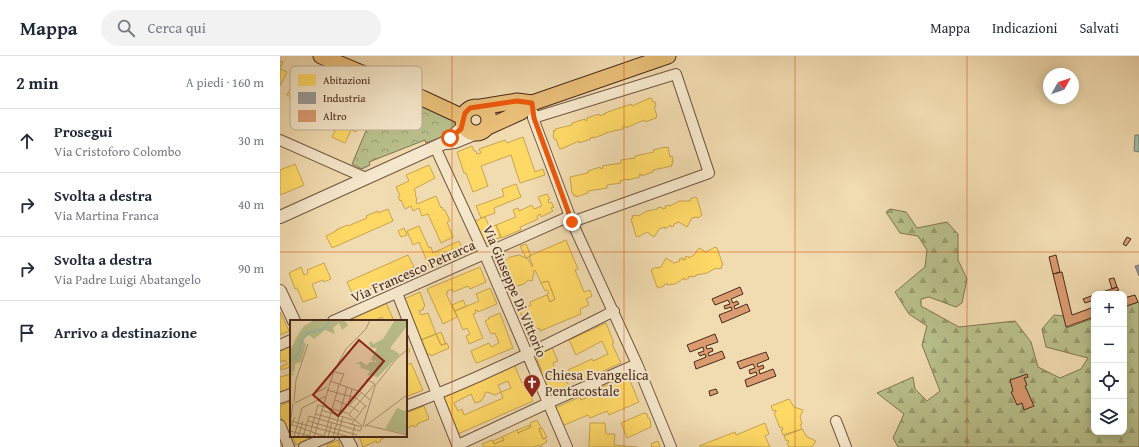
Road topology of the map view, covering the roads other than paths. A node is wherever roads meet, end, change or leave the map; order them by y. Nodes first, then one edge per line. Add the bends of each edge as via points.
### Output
1 (321, 56) edge
2 (668, 56) edge
3 (345, 66) edge
4 (422, 98) edge
5 (532, 103) junction
6 (470, 113) junction
7 (534, 118) junction
8 (482, 130) junction
9 (280, 140) edge
10 (439, 145) junction
11 (366, 178) junction
12 (280, 217) edge
13 (571, 219) junction
14 (485, 254) junction
15 (280, 291) edge
16 (397, 293) junction
17 (614, 312) junction
18 (294, 320) edge
19 (335, 320) edge
20 (290, 340) edge
21 (280, 345) edge
22 (527, 354) junction
23 (637, 364) junction
24 (290, 394) edge
25 (438, 395) junction
26 (280, 398) edge
27 (548, 402) junction
28 (407, 406) edge
29 (836, 421) dead end
30 (280, 424) edge
31 (328, 437) edge
32 (346, 437) edge
33 (458, 446) edge
34 (289, 447) edge
35 (304, 447) edge
36 (351, 447) edge
37 (566, 447) edge
38 (671, 447) edge
39 (846, 447) edge

1 - 3 main road
2 - 5 main road
4 - 6 main road
5 - 6 main road via 517,101
5 - 7 street
5 - 8 main road via 521,112
6 - 8 main road via 466,129 473,133
6 - 8 main road via 484,109 489,116 490,124
6 - 10 street via 461,129
7 - 13 street
7 - 13 street, Via Francesco Petrarca via 676,74 709,173
8 - 10 street via 455,142
9 - 11 street
10 - 11 street
10 - 14 street, Via Giuseppe Di Vittorio
11 - 12 street
13 - 14 street, Via Francesco Petrarca
13 - 17 street
14 - 16 street, Via Francesco Petrarca
14 - 22 street, Via Giuseppe Di Vittorio
15 - 18 street
16 - 19 street, Via Francesco Petrarca
16 - 25 street
17 - 22 street
17 - 23 street
20 - 21 street
22 - 25 street
22 - 27 street, Via Giuseppe Di Vittorio
23 - 27 street
23 - 38 street
24 - 26 street
25 - 28 street
25 - 33 street
27 - 33 street
27 - 37 street, Via Giuseppe Di Vittorio
29 - 39 street
30 - 34 street
31 - 35 street
32 - 36 street

